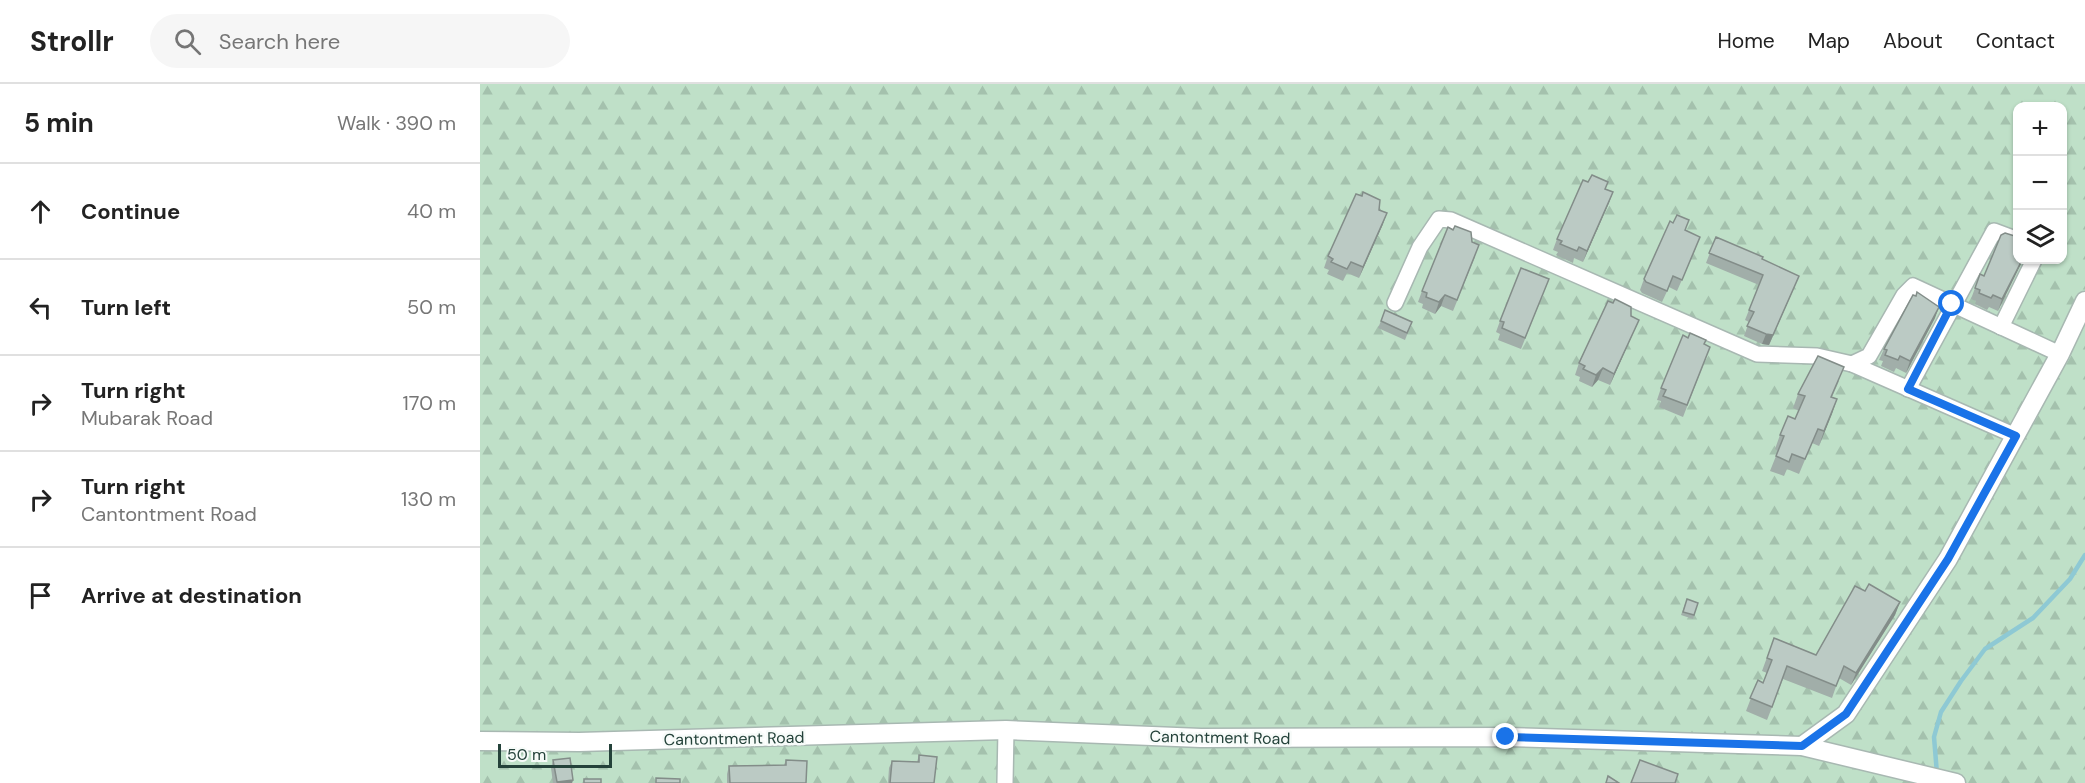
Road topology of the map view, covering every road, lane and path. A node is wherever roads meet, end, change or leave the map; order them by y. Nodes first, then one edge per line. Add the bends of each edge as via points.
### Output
1 (2013, 238) edge
2 (2032, 264) edge
3 (2085, 301) edge
4 (1395, 303) dead end
5 (1952, 304) junction
6 (2001, 327) junction
7 (2060, 354) junction
8 (1852, 364) junction
9 (1908, 389) junction
10 (2016, 436) junction
11 (1006, 730) junction
12 (480, 741) edge
13 (1802, 746) junction
14 (1005, 783) edge
15 (1956, 783) edge

1 - 5 street via 1994,231
2 - 6 street
3 - 7 street
4 - 8 street via 1420,247 1439,219 1451,220 1757,354 1817,357
5 - 6 street
5 - 8 street via 1913,286 1869,356
5 - 9 street
6 - 7 street
7 - 10 street
8 - 9 street
9 - 10 street
10 - 13 street via 1948,559 1846,714
11 - 12 street, Cantontment Road via 579,742
11 - 13 street, Cantontment Road via 1201,738 1506,737
11 - 14 street
13 - 15 street, Cantontment Road

